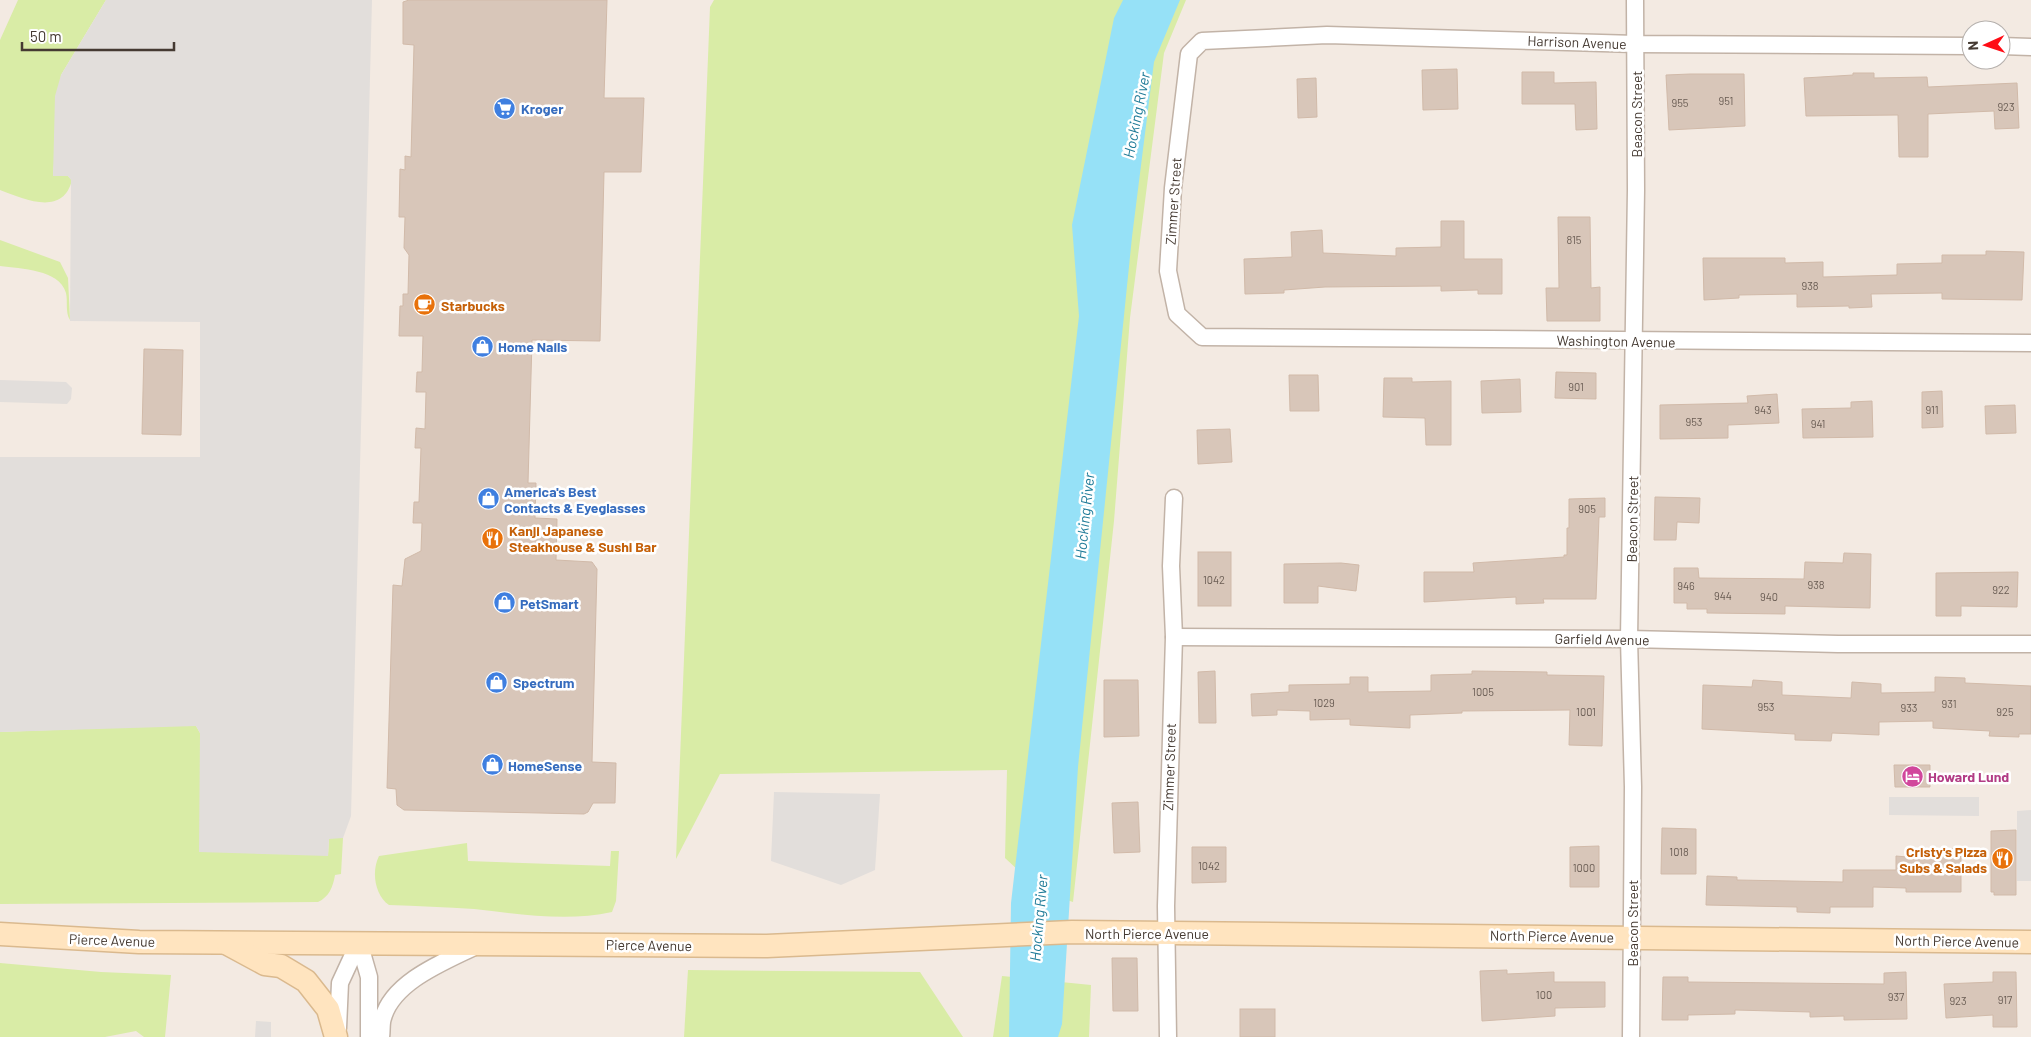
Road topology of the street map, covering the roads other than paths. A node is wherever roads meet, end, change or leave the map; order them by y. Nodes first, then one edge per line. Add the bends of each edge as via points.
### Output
1 (1635, 0) edge
2 (1636, 44) junction
3 (1961, 46) edge
4 (2011, 46) edge
5 (2031, 46) edge
6 (1189, 54) joint
7 (1202, 337) joint
8 (1634, 341) junction
9 (2031, 343) edge
10 (1174, 498) dead end
11 (1174, 636) junction
12 (1629, 639) junction
13 (2031, 644) edge
14 (1072, 932) joint
15 (1168, 933) junction
16 (0, 934) edge
17 (1632, 937) junction
18 (224, 942) junction
19 (359, 942) junction
20 (2031, 942) edge
21 (483, 944) junction
22 (337, 1037) edge
23 (370, 1037) edge
24 (381, 1037) edge
25 (1168, 1037) edge
26 (1631, 1037) edge

1 - 2 street, Beacon Street
2 - 3 street, Harrison Avenue
2 - 6 street, Harrison Avenue via 1327,35 1202,41
2 - 8 street, Beacon Street
4 - 5 street
6 - 7 street, Zimmer Street via 1173,188 1168,271 1177,314
7 - 8 street, Washington Avenue
8 - 9 street, Washington Avenue
8 - 12 street, Beacon Street
10 - 11 street, Zimmer Street via 1171,566
11 - 12 street, Garfield Avenue
11 - 15 street, Zimmer Street via 1168,784
12 - 13 street, Garfield Avenue
12 - 17 street, Beacon Street via 1633,787
14 - 15 street, North Pierce Avenue
14 - 21 street, Pierce Avenue via 767,946
15 - 17 street, North Pierce Avenue
15 - 25 street, Zimmer Street
16 - 18 street, Pierce Avenue via 139,942
17 - 20 street, North Pierce Avenue
17 - 26 street, Beacon Street
18 - 19 street, Pierce Avenue
18 - 22 street, Pierce Avenue via 265,964 281,966 306,980 328,1009
19 - 21 street, Pierce Avenue
19 - 22 street via 340,983
19 - 23 street via 369,977
21 - 24 street via 415,978 389,1005 383,1018

